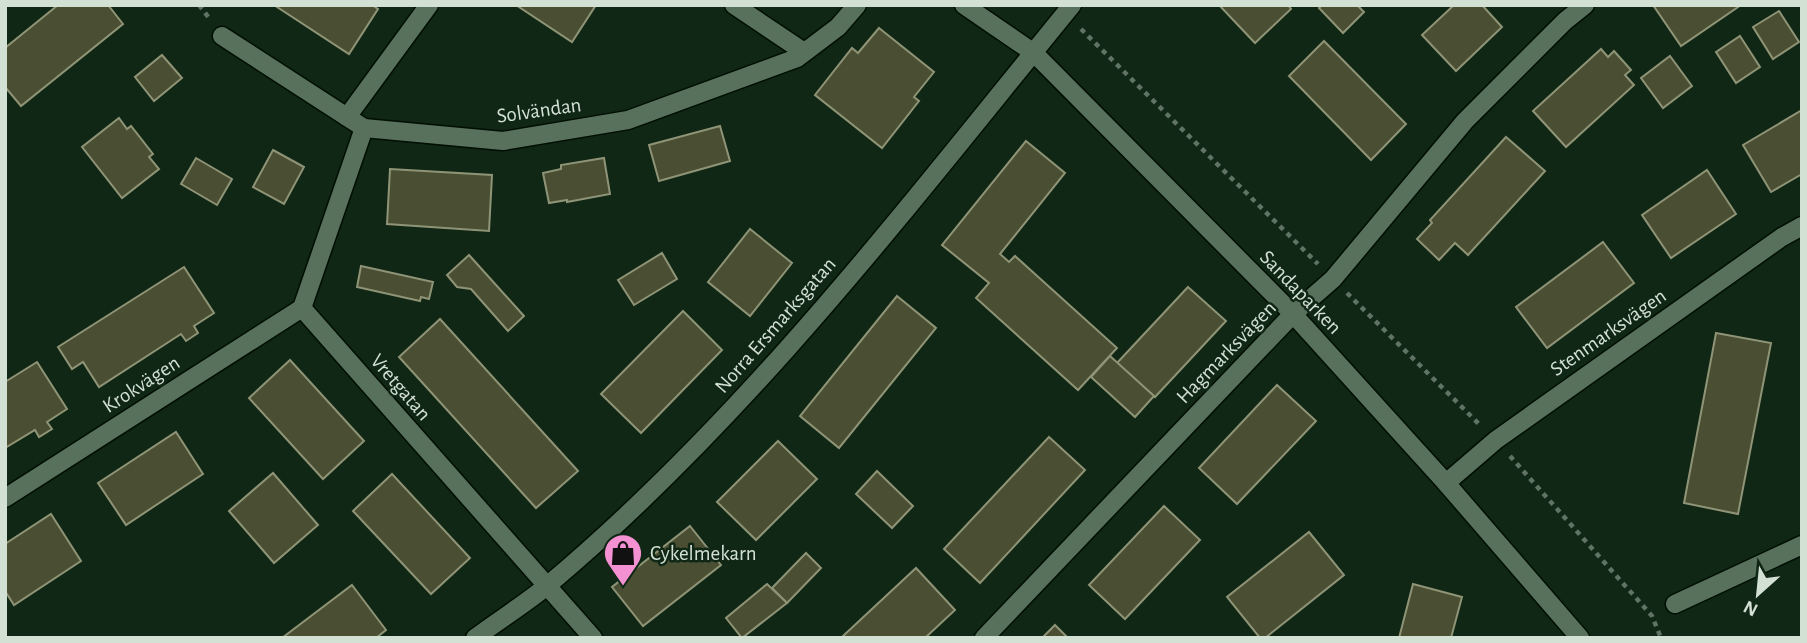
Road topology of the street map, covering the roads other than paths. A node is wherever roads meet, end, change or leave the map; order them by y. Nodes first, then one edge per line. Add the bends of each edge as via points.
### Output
1 (429, 5) edge
2 (734, 5) edge
3 (857, 5) edge
4 (964, 5) edge
5 (1585, 5) edge
6 (1069, 9) edge
7 (222, 36) dead end
8 (804, 52) junction
9 (1034, 53) junction
10 (347, 117) junction
11 (364, 128) junction
12 (1802, 226) edge
13 (302, 308) junction
14 (1293, 314) junction
15 (1446, 483) junction
16 (5, 498) edge
17 (1802, 545) edge
18 (547, 586) junction
19 (1675, 604) dead end
20 (475, 638) edge
21 (593, 638) edge
22 (984, 638) edge
23 (1580, 638) edge

1 - 10 street
2 - 8 street
3 - 8 street, Solvändan via 838,27
4 - 9 street, Sandaparken
5 - 14 street, Hagmarksvägen via 1465,121 1333,279
6 - 9 street, Norra Ersmarksgatan
7 - 10 street, Solvändan
8 - 11 street, Solvändan via 628,120 503,141
9 - 14 street, Sandaparken
9 - 18 street, Norra Ersmarksgatan via 781,357 680,465
10 - 11 street, Solvändan
11 - 13 street
12 - 15 street, Stenmarksvägen via 1496,440
13 - 16 street, Krokvägen
13 - 18 street, Vretgatan
14 - 15 street, Sandaparken
14 - 22 street, Hagmarksvägen
15 - 23 street, Sandaparken
17 - 19 street
18 - 20 street, Norra Ersmarksgatan
18 - 21 street, Vretgatan

